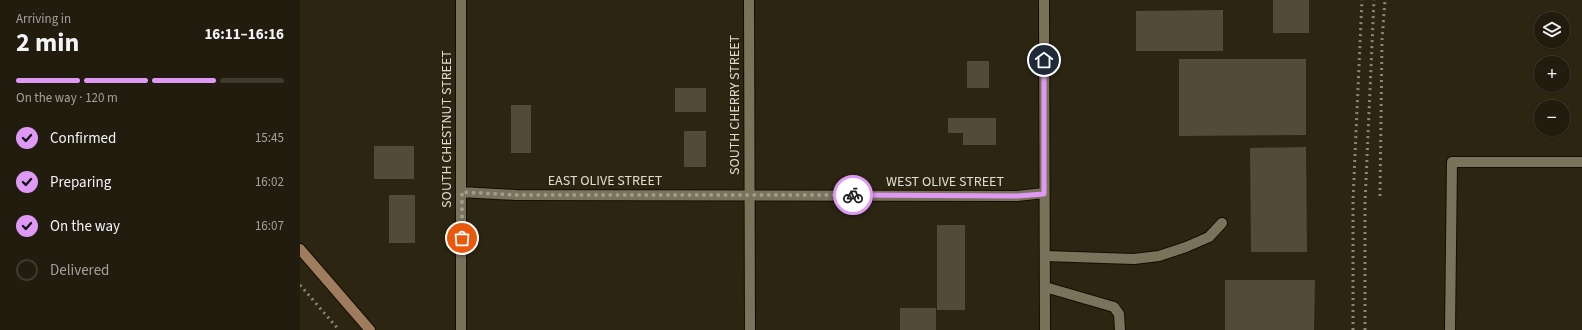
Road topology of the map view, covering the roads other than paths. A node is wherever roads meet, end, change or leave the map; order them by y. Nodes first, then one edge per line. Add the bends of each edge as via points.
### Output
1 (461, 0) edge
2 (749, 0) edge
3 (1044, 0) edge
4 (1582, 162) edge
5 (462, 192) junction
6 (1044, 194) junction
7 (749, 195) junction
8 (1222, 223) dead end
9 (300, 249) edge
10 (1045, 256) junction
11 (1045, 287) junction
12 (370, 330) edge
13 (462, 330) edge
14 (750, 330) edge
15 (1045, 330) edge
16 (1120, 330) edge
17 (1450, 330) edge

1 - 5 street, SOUTH CHESTNUT STREET
2 - 7 street, SOUTH CHERRY STREET
3 - 6 street
4 - 17 street via 1452,162
5 - 7 street, EAST OLIVE STREET via 516,195
5 - 13 street, SOUTH CHESTNUT STREET
6 - 7 street, WEST OLIVE STREET
6 - 10 street
7 - 14 street, SOUTH CHERRY STREET
8 - 10 street via 1209,237 1159,256 1134,259
9 - 12 main road
10 - 11 street
11 - 15 street
11 - 16 street via 1114,307 1119,314

